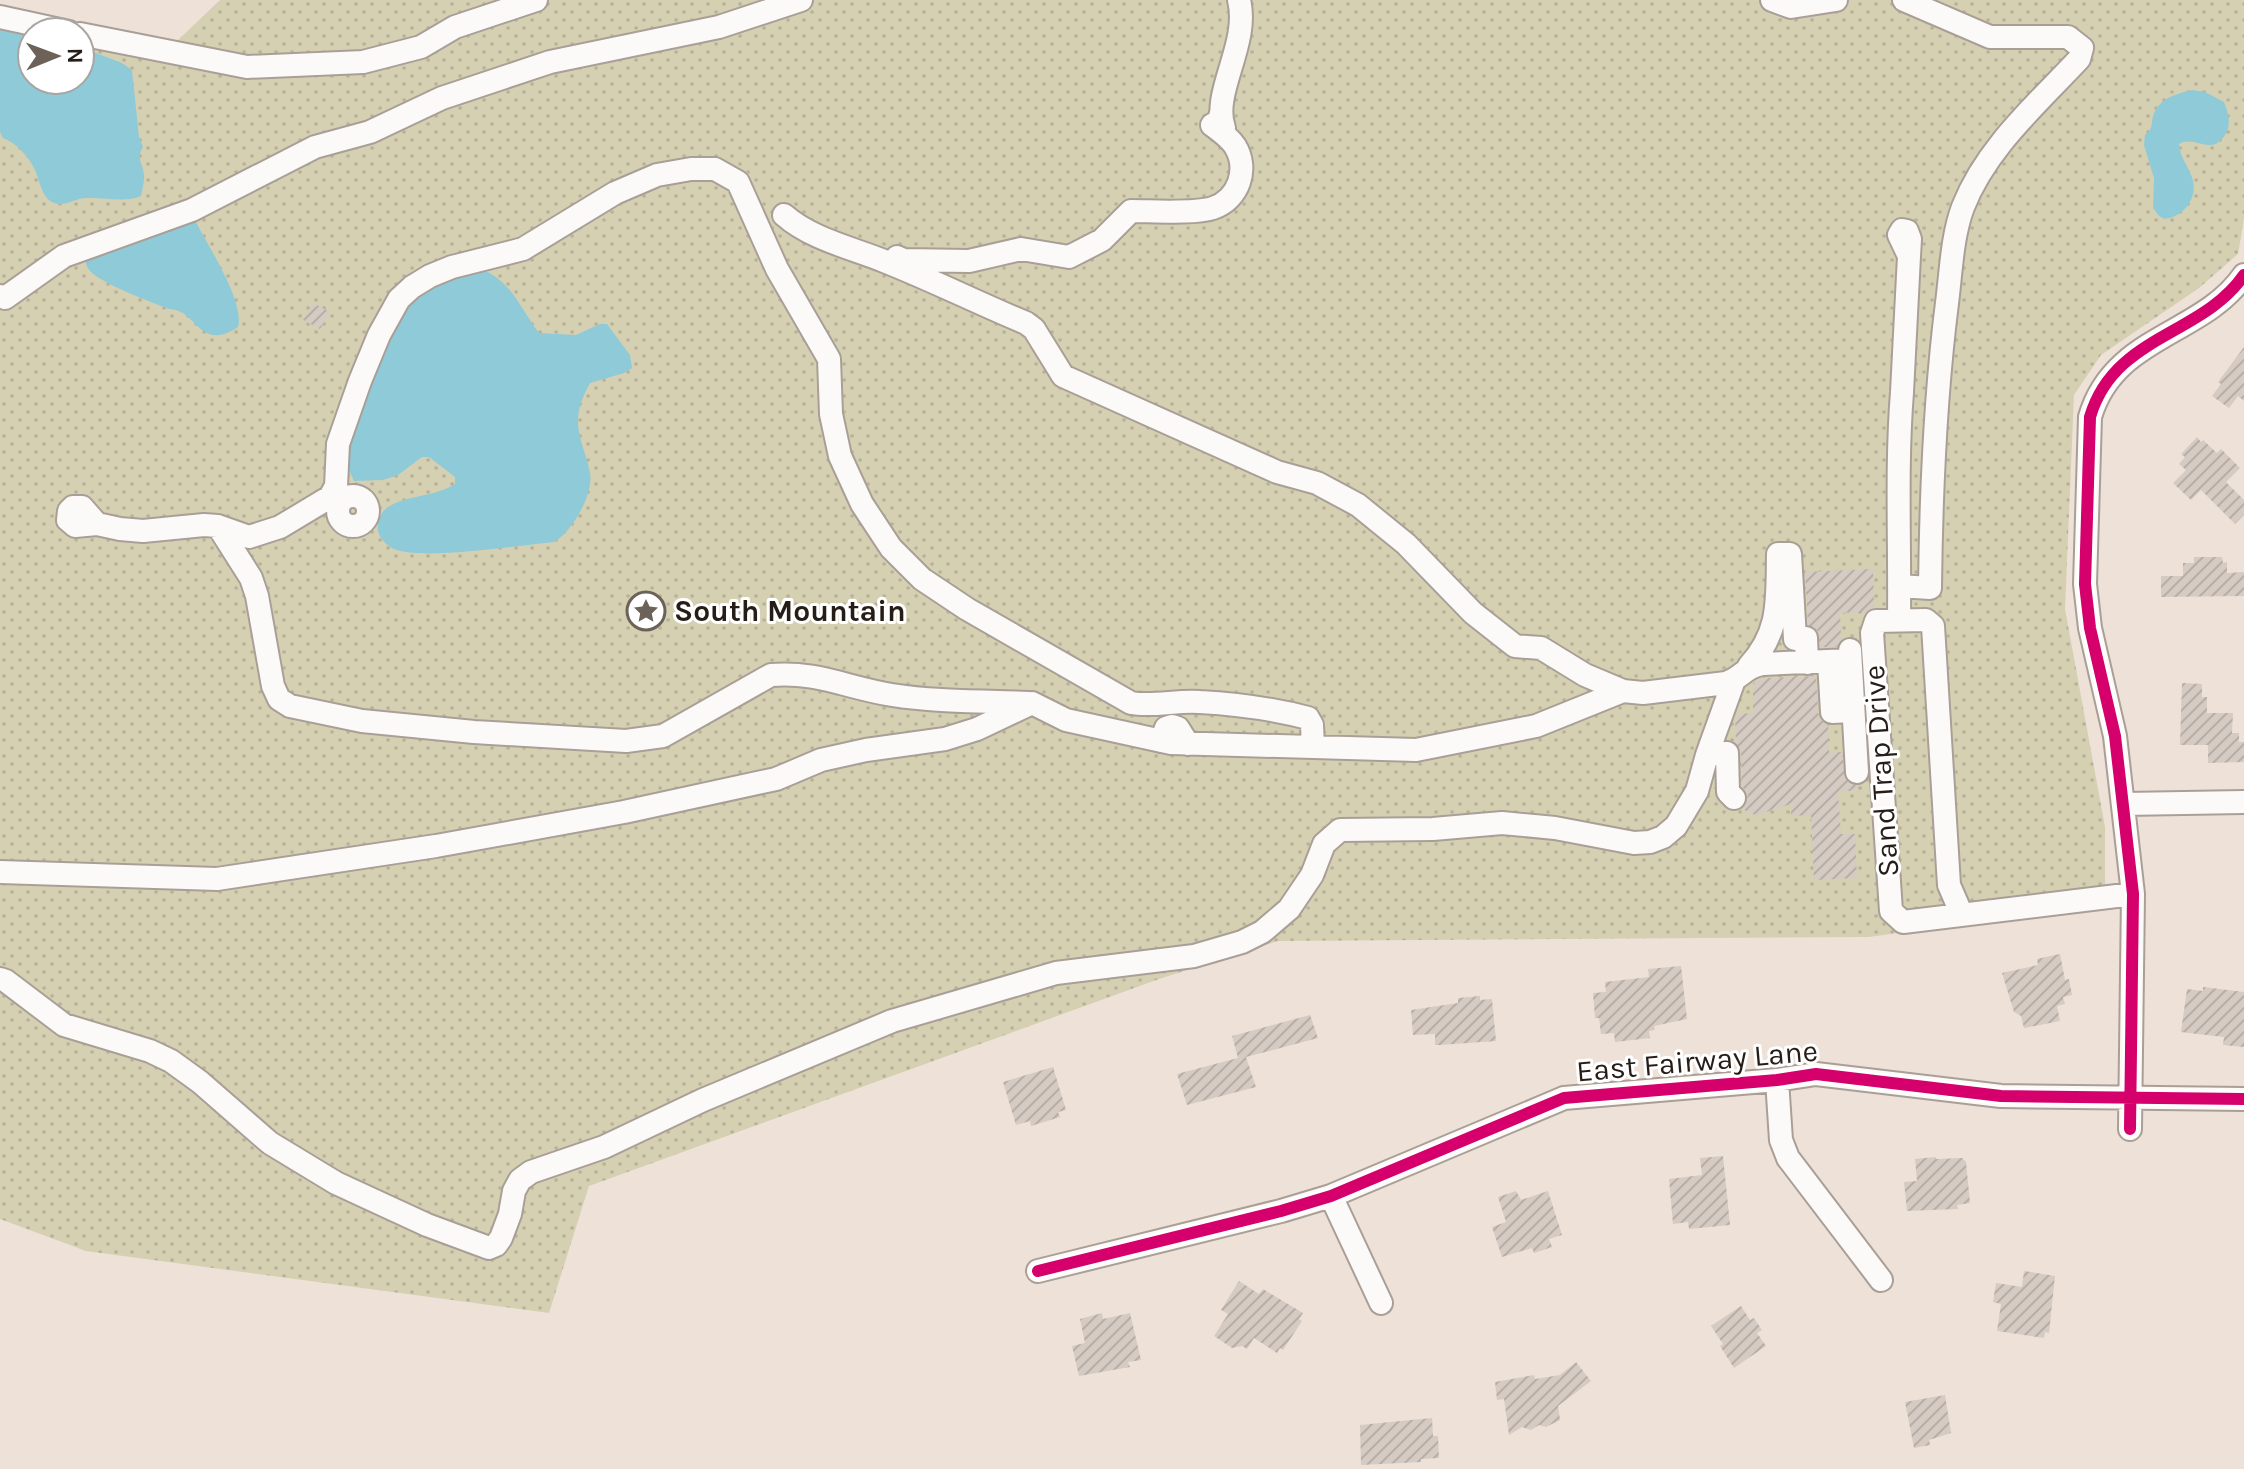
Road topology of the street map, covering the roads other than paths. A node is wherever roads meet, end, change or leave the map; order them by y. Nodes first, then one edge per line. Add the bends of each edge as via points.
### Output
1 (536, 0) edge
2 (801, 0) edge
3 (1239, 0) edge
4 (1772, 0) edge
5 (1836, 0) edge
6 (1904, 0) edge
7 (96, 37) edge
8 (774, 221) junction
9 (863, 251) junction
10 (1909, 256) dead end
11 (2244, 275) edge
12 (2, 298) edge
13 (97, 524) dead end
14 (229, 536) junction
15 (1899, 586) junction
16 (1899, 620) junction
17 (1834, 659) junction
18 (1741, 673) junction
19 (1623, 691) junction
20 (992, 711) junction
21 (1313, 747) junction
22 (1711, 753) junction
23 (1857, 772) dead end
24 (1734, 798) dead end
25 (2244, 802) edge
26 (2124, 804) junction
27 (0, 872) edge
28 (2133, 894) junction
29 (1962, 915) junction
30 (0, 979) edge
31 (1777, 1080) junction
32 (2131, 1098) junction
33 (2244, 1099) edge
34 (2130, 1129) dead end
35 (1331, 1196) junction
36 (1038, 1271) dead end
37 (1881, 1280) dead end
38 (1381, 1303) dead end

1 - 7 street via 455,27 421,47 363,62 247,67
2 - 12 street via 719,27 550,62 442,98 370,132 315,147 192,210 64,256
3 - 9 street via 1240,41 1219,121 1212,125 1228,137 1242,166 1238,186 1225,203 1210,209 1131,211 1102,240 1069,257 1021,249 969,261 904,260 879,244
4 - 5 street via 1791,7
6 - 15 street via 1990,37 2068,37 2082,48 2079,59 1984,165 1962,208 1935,419 1930,588
8 - 9 street
8 - 14 street via 738,182 715,169 691,169 657,175 615,193 523,249 430,276 399,299 379,335 338,444 336,499 264,534
8 - 21 street via 777,269 829,359 840,456 891,548 922,579 1131,703 1200,702 1308,718
9 - 19 street via 1026,323 1063,376 1358,505 1515,646 1541,648
10 - 15 street, Sand Trap Drive
11 - 26 street via 2218,301 2110,374 2090,417 2085,584
13 - 14 street via 143,531 190,526
14 - 20 street via 257,596 273,686 279,699 304,710 412,727 626,741 663,736 771,675 816,675 891,695
15 - 16 street, Sand Trap Drive
16 - 29 street via 1926,620 1933,626 1949,885
16 - 29 street, Sand Trap Drive via 1876,621 1872,633 1891,911 1903,922
17 - 18 street
17 - 18 street via 1806,638 1795,639 1790,554 1778,554 1776,619 1764,649
17 - 23 street
18 - 19 street via 1680,690
18 - 22 street
19 - 21 street via 1536,726 1416,750
20 - 21 street via 1032,703 1066,720 1161,741
20 - 27 street via 945,739 821,760 776,779 624,812 277,871 217,879
22 - 24 street via 1727,753 1728,792
22 - 30 street via 1682,818 1650,842 1502,823 1340,830 1324,844 1312,875 1289,909 1242,942 1194,956 1056,973 878,1027 604,1147 531,1172 520,1180 504,1229 489,1248 336,1183 270,1143 171,1061 64,1025
25 - 26 street
26 - 28 street
28 - 29 street, Sand Trap Drive
28 - 32 street
31 - 32 street, East Fairway Lane via 1816,1074 2001,1096
31 - 35 street, East Fairway Lane via 1564,1098
31 - 37 street via 1781,1140 1788,1158
32 - 33 street, East Fairway Lane
32 - 34 street
35 - 36 street, East Fairway Lane
35 - 38 street

